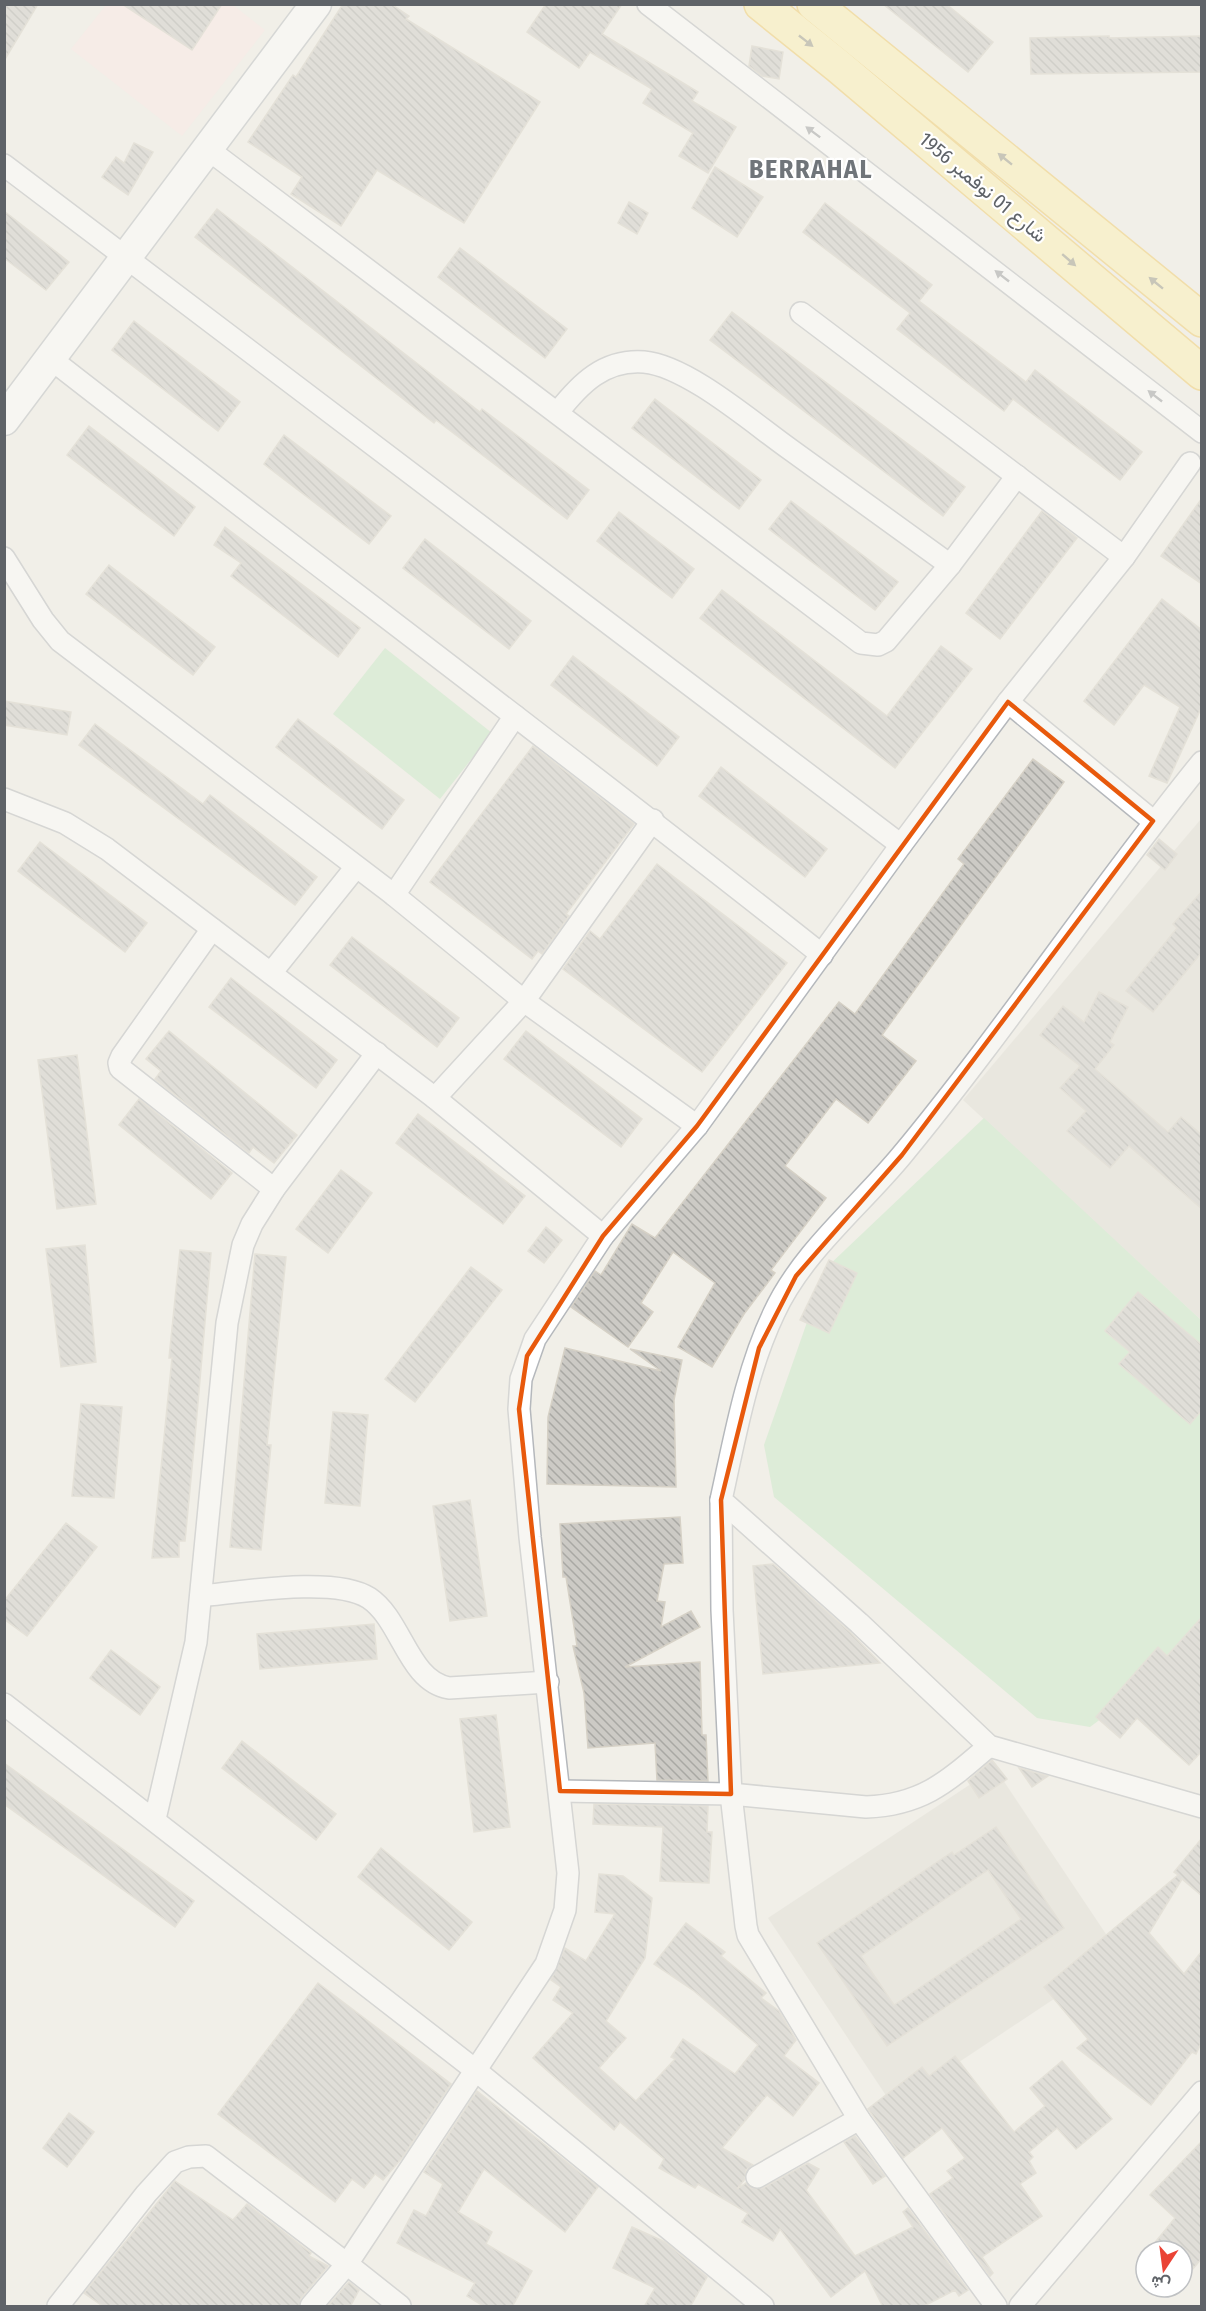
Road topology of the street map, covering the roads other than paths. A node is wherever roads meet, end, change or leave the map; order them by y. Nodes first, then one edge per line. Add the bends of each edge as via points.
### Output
1 (316, 4) edge
2 (648, 4) edge
3 (761, 4) edge
4 (814, 4) edge
5 (209, 150) junction
6 (4, 165) edge
7 (127, 256) junction
8 (801, 313) dead end
9 (1202, 320) edge
10 (51, 359) junction
11 (1202, 373) edge
12 (558, 412) junction
13 (4, 420) edge
14 (1202, 432) edge
15 (1198, 460) edge
16 (1017, 476) junction
17 (1124, 557) junction
18 (4, 558) edge
19 (950, 565) junction
20 (1008, 702) junction
21 (515, 716) junction
22 (1202, 762) edge
23 (4, 799) edge
24 (652, 820) junction
25 (1153, 821) junction
26 (901, 845) junction
27 (356, 867) junction
28 (394, 895) junction
29 (212, 929) junction
30 (822, 955) junction
31 (271, 973) junction
32 (525, 1001) junction
33 (377, 1053) junction
34 (435, 1098) junction
35 (697, 1126) junction
36 (274, 1190) junction
37 (603, 1236) junction
38 (722, 1500) junction
39 (201, 1596) junction
40 (548, 1682) junction
41 (4, 1704) edge
42 (989, 1746) junction
43 (560, 1791) junction
44 (731, 1794) junction
45 (1202, 1808) edge
46 (155, 1820) junction
47 (474, 2069) junction
48 (1202, 2091) edge
49 (859, 2119) junction
50 (757, 2177) dead end
51 (347, 2264) junction
52 (58, 2307) edge
53 (311, 2307) edge
54 (400, 2307) edge
55 (763, 2307) edge
56 (996, 2307) edge
57 (1020, 2307) edge

1 - 5 main road
14 -> 2 street
3 -> 11 main road, شارع 01 نوفمبر 1956
9 -> 4 main road, شارع 01 نوفمبر 1956
5 - 7 main road
5 - 12 street
6 - 7 street
7 - 10 main road
7 - 26 street
8 - 16 street
10 - 13 main road
10 - 21 street
12 - 19 street via 579,385 609,367 643,362 676,371
12 - 19 street via 861,643 878,645 886,641
15 - 17 street
16 - 17 street
16 - 19 street
17 - 20 street
18 - 27 street via 60,641
20 - 25 street
20 - 26 street
21 - 24 street
21 - 28 street
22 - 25 street
23 - 29 street via 65,823 90,838
24 - 30 street
24 - 32 street
25 - 38 street via 916,1137 829,1235 774,1311 756,1357
26 - 30 street
27 - 28 street
27 - 31 street
28 - 32 street
29 - 31 street
29 - 36 street via 118,1063 123,1073
30 - 35 street
31 - 33 street
32 - 34 street
32 - 35 street
33 - 34 street
33 - 36 street
34 - 37 street
35 - 37 street
36 - 39 street via 243,1245 227,1323
37 - 40 street via 535,1339 521,1379 519,1409 529,1526
38 - 42 street
38 - 44 street via 722,1610
39 - 40 street via 279,1588 344,1588 368,1597 380,1607 418,1665 437,1686
39 - 46 street via 196,1642
40 - 43 street
41 - 46 street
42 - 44 street via 949,1782 926,1795 886,1806
42 - 45 street
43 - 44 street
43 - 47 street via 568,1873 565,1910 558,1933 546,1964
44 - 49 street via 748,1935
46 - 47 street
47 - 51 street
47 - 55 street
48 - 57 street
49 - 50 street
49 - 56 street
51 - 52 street via 206,2156 189,2157 175,2162 146,2194
51 - 53 street
51 - 54 street

